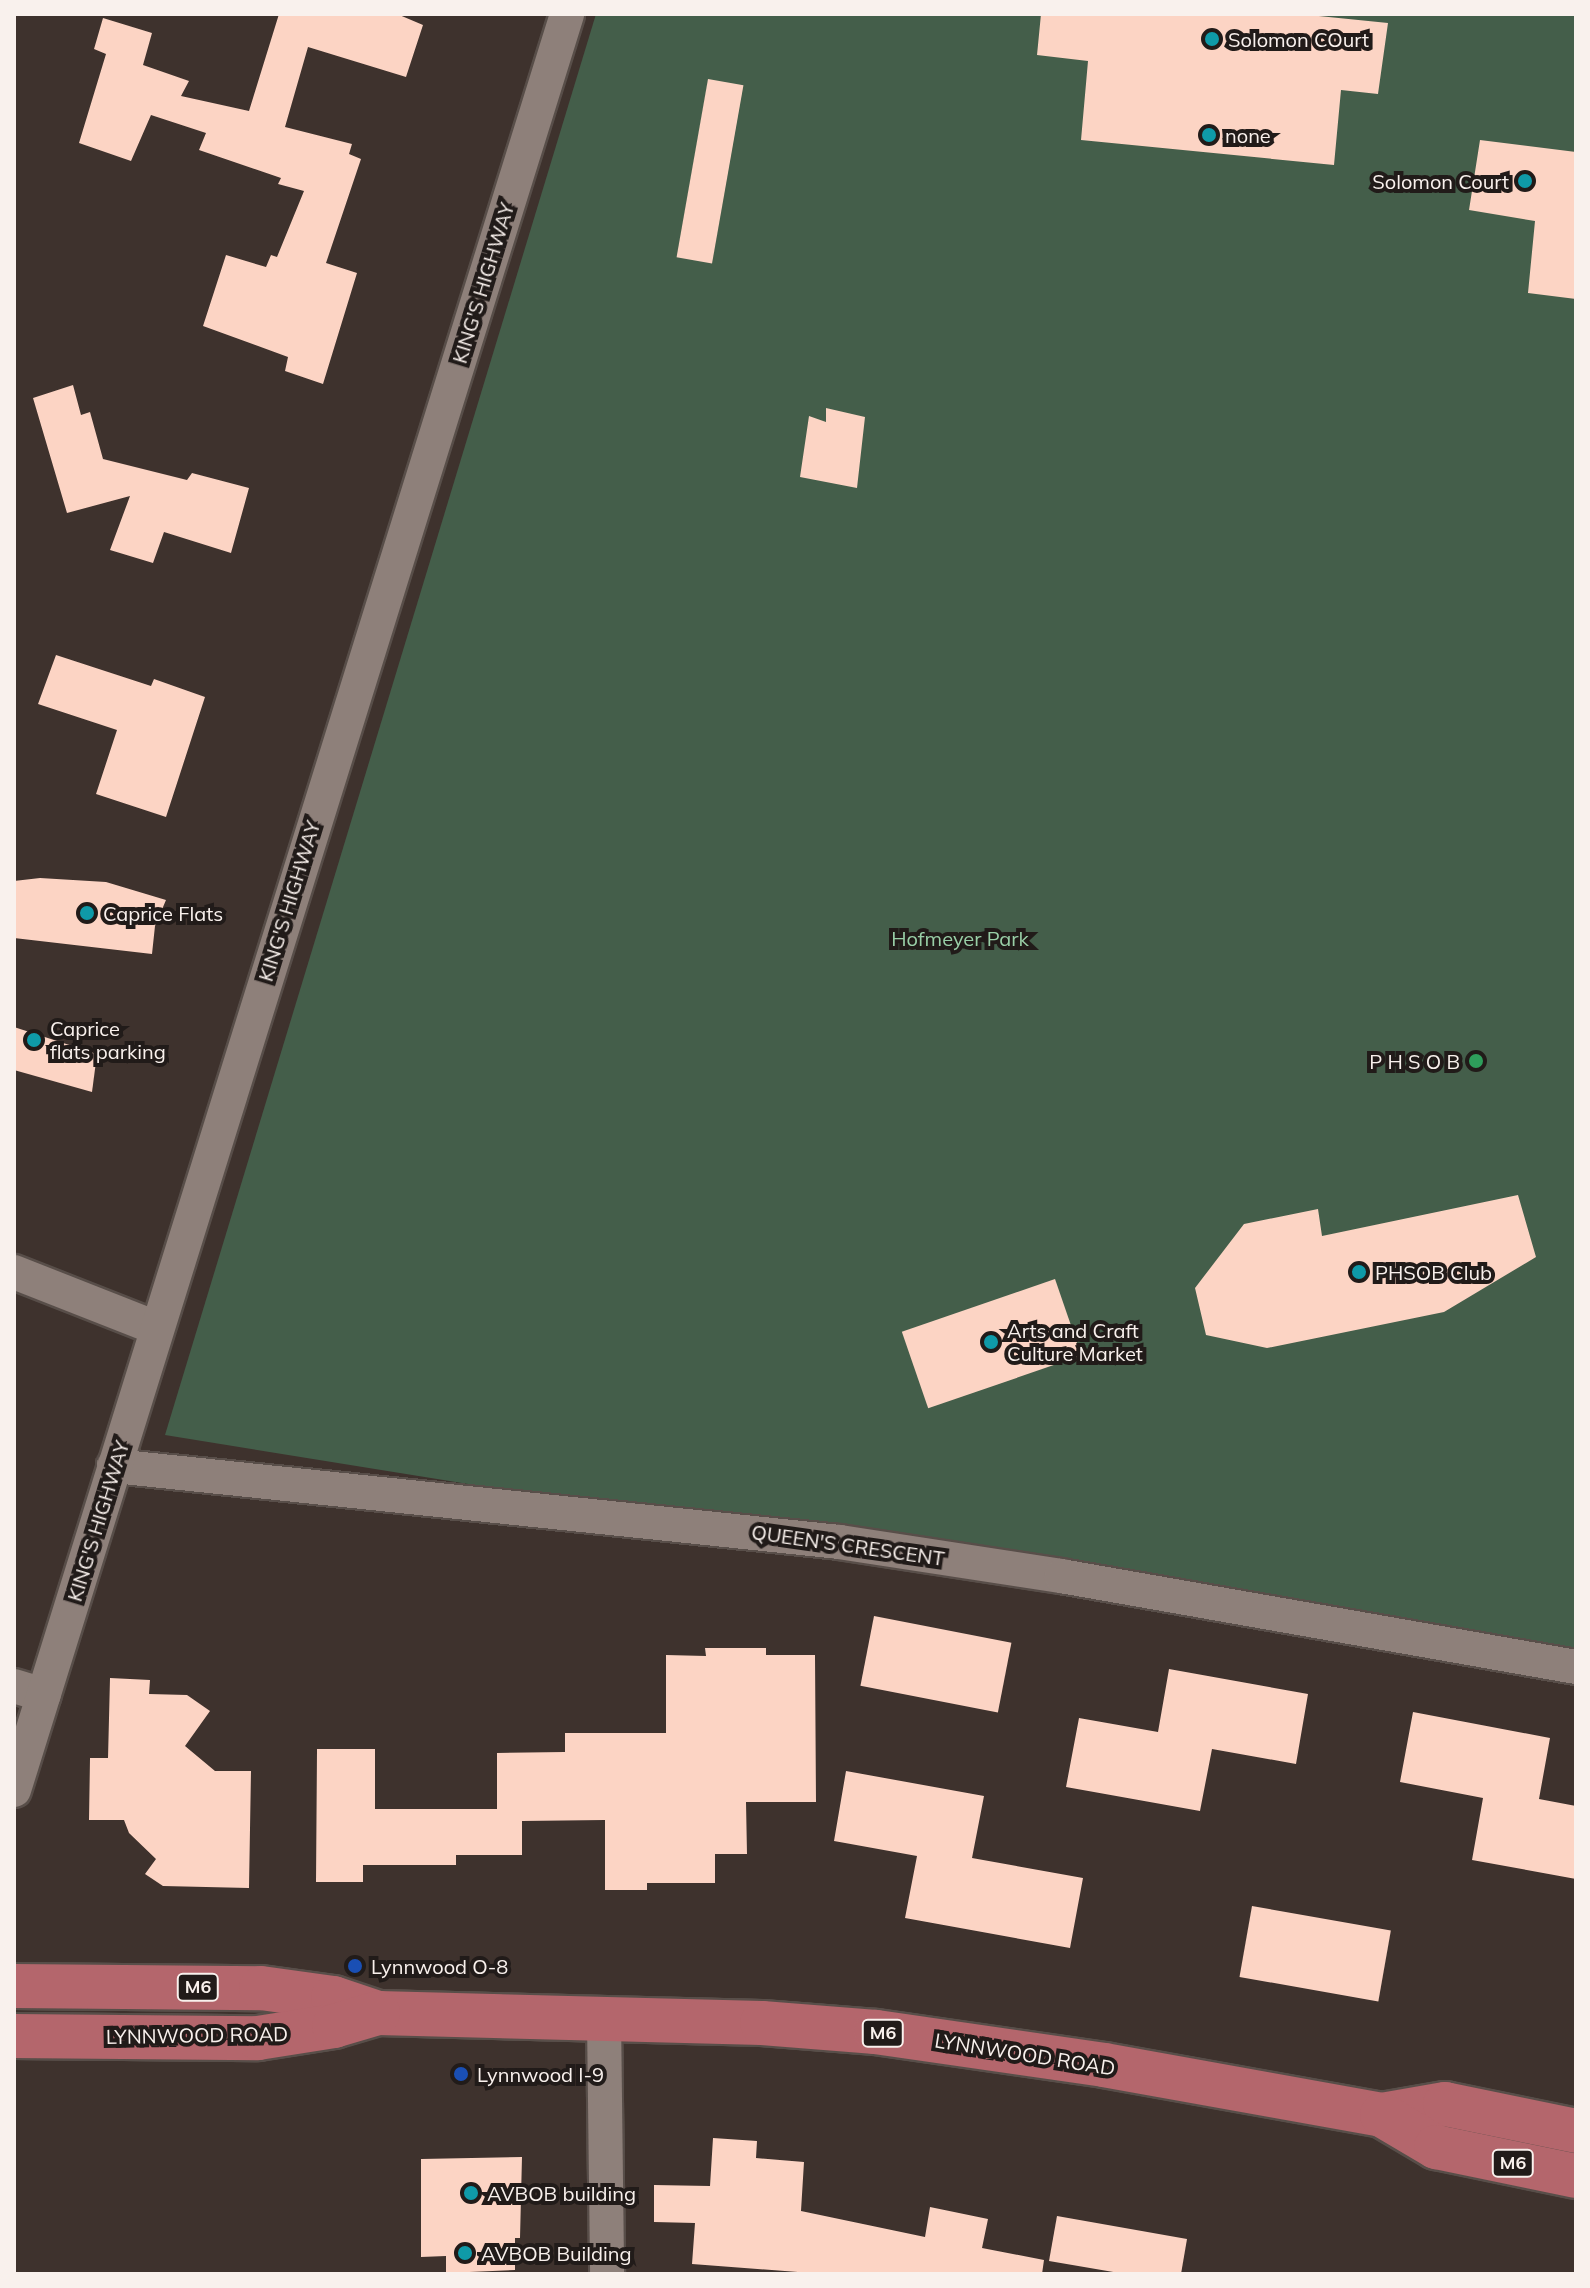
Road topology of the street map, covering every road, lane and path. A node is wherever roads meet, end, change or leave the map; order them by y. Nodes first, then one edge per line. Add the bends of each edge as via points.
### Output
1 (567, 14) edge
2 (14, 1272) edge
3 (156, 1328) junction
4 (114, 1466) junction
5 (1576, 1667) edge
6 (29, 1690) edge
7 (14, 1790) edge
8 (14, 1986) edge
9 (378, 2013) junction
10 (604, 2018) junction
11 (14, 2036) edge
12 (1382, 2115) junction
13 (1576, 2131) edge
14 (1576, 2176) edge
15 (607, 2274) edge

1 - 3 street, KING'S HIGHWAY
2 - 3 street
3 - 4 street, KING'S HIGHWAY
4 - 5 street, QUEEN'S CRESCENT via 839,1542
4 - 6 street, KING'S HIGHWAY
6 - 7 street, KING'S HIGHWAY
8 - 9 main road, LYNNWOOD ROAD / M6 via 261,1988 333,1998
9 - 10 main road, LYNNWOOD ROAD / M6
9 - 11 main road, LYNNWOOD ROAD / M6 via 258,2038
10 - 12 main road, LYNNWOOD ROAD / M6 via 876,2032
10 - 15 street
12 - 13 main road, LYNNWOOD ROAD / M6 via 1445,2104
12 - 14 main road, LYNNWOOD ROAD / M6 via 1436,2147

